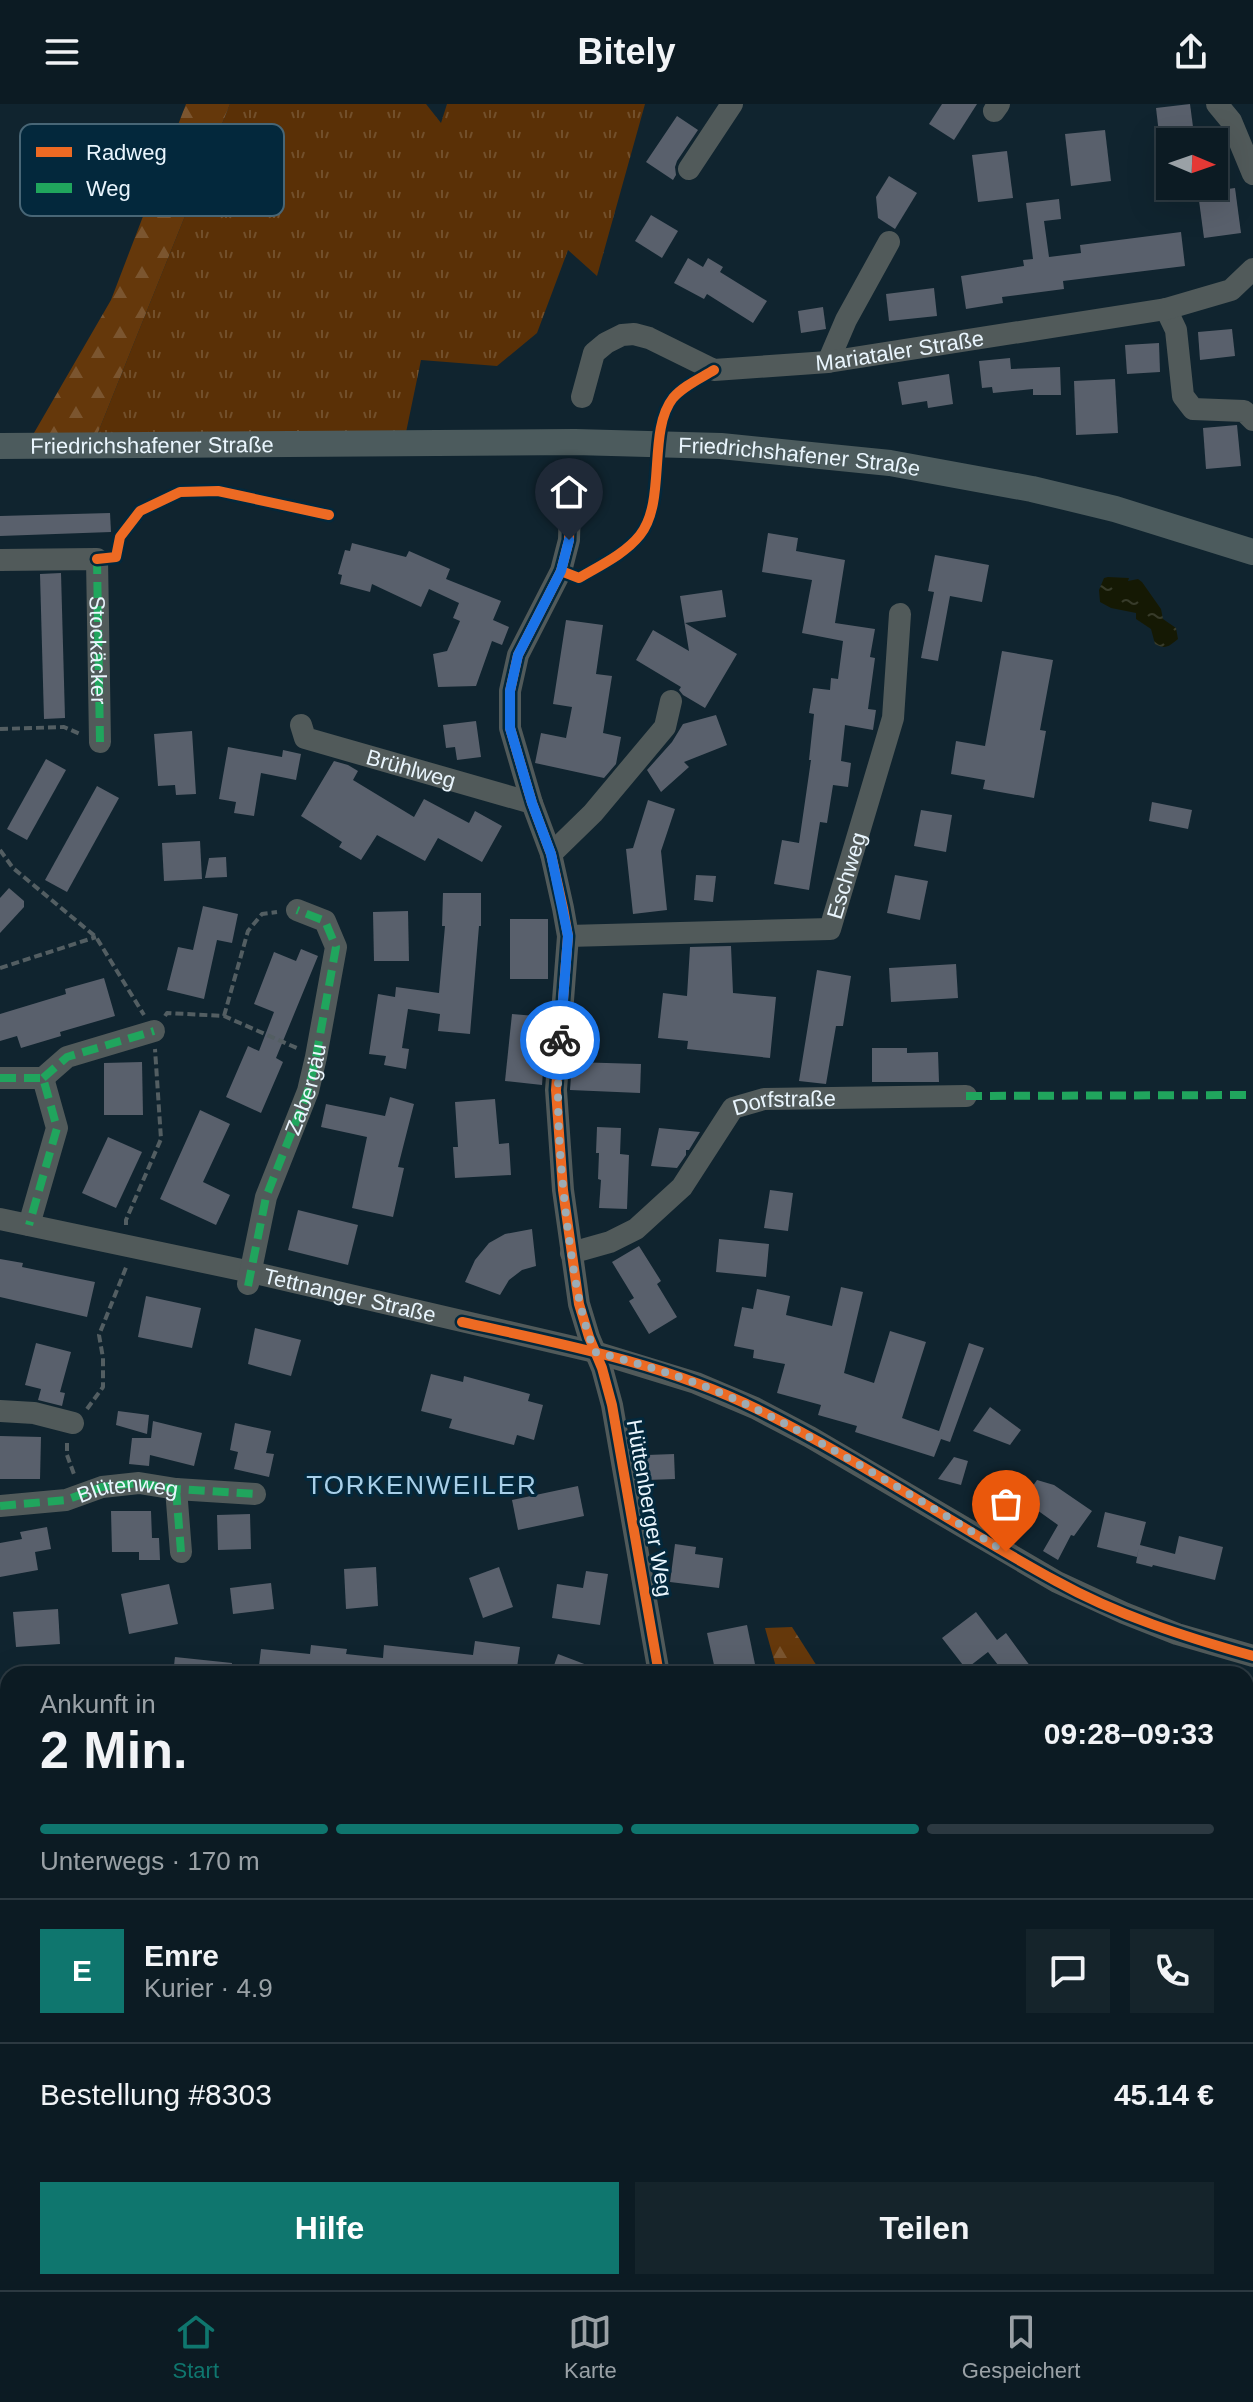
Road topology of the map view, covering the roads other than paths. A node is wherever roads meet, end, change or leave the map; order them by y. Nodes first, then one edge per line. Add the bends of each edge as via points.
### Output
1 (732, 104) edge
2 (1217, 104) edge
3 (689, 169) dead end
4 (1253, 174) edge
5 (889, 242) dead end
6 (1253, 269) edge
7 (1166, 309) junction
8 (828, 362) junction
9 (582, 397) dead end
10 (1253, 420) edge
11 (0, 446) edge
12 (570, 505) dead end
13 (1253, 552) edge
14 (0, 560) edge
15 (900, 614) dead end
16 (671, 701) dead end
17 (301, 725) dead end
18 (100, 742) road end
19 (532, 803) junction
20 (551, 854) junction
21 (297, 910) road end
22 (568, 936) junction
23 (154, 1031) road end
24 (0, 1078) edge
25 (43, 1078) junction
26 (966, 1096) dead end
27 (0, 1219) edge
28 (29, 1225) junction
29 (571, 1253) junction
30 (249, 1279) junction
31 (595, 1352) junction
32 (0, 1411) edge
33 (73, 1423) road end
34 (176, 1489) junction
35 (255, 1494) dead end
36 (0, 1506) edge
37 (181, 1552) dead end
38 (1253, 1656) edge
39 (658, 1666) edge

1 - 3 street
2 - 4 street via 1231,121
5 - 8 street
6 - 7 street, Mariataler Straße via 1231,290
7 - 8 street, Mariataler Straße
7 - 10 street via 1176,330 1183,396 1193,409 1244,411
8 - 9 street, Mariataler Straße via 714,370 649,338 622,335 594,353
11 - 13 main road, Friedrichshafener Straße via 721,446 890,463 1018,486 1115,509
12 - 19 street via 561,571 518,655 510,691 510,728
14 - 18 street, Stockäcker via 97,559
15 - 22 street, Eschweg via 893,718 830,929
16 - 20 street via 665,727
17 - 19 street, Brühlweg via 305,738
19 - 20 street
20 - 22 street
21 - 30 street, Zabergäu via 325,921 336,947 308,1091 266,1197
22 - 29 street via 556,1090
23 - 25 street via 67,1057
24 - 25 street
25 - 28 street via 57,1128
26 - 29 street, Dorfstraße via 764,1099 733,1108 682,1187 636,1229
27 - 28 street, Tettnanger Straße
28 - 30 street, Tettnanger Straße
29 - 31 street via 579,1304
30 - 31 street, Tettnanger Straße
31 - 38 street, Tettnanger Straße via 696,1383 755,1408 1057,1582 1177,1634
31 - 39 street, Hüttenberger Weg via 612,1405
32 - 33 street
34 - 35 street, Blütenweg
34 - 36 street, Blütenweg via 139,1483 102,1487 66,1500
34 - 37 street

